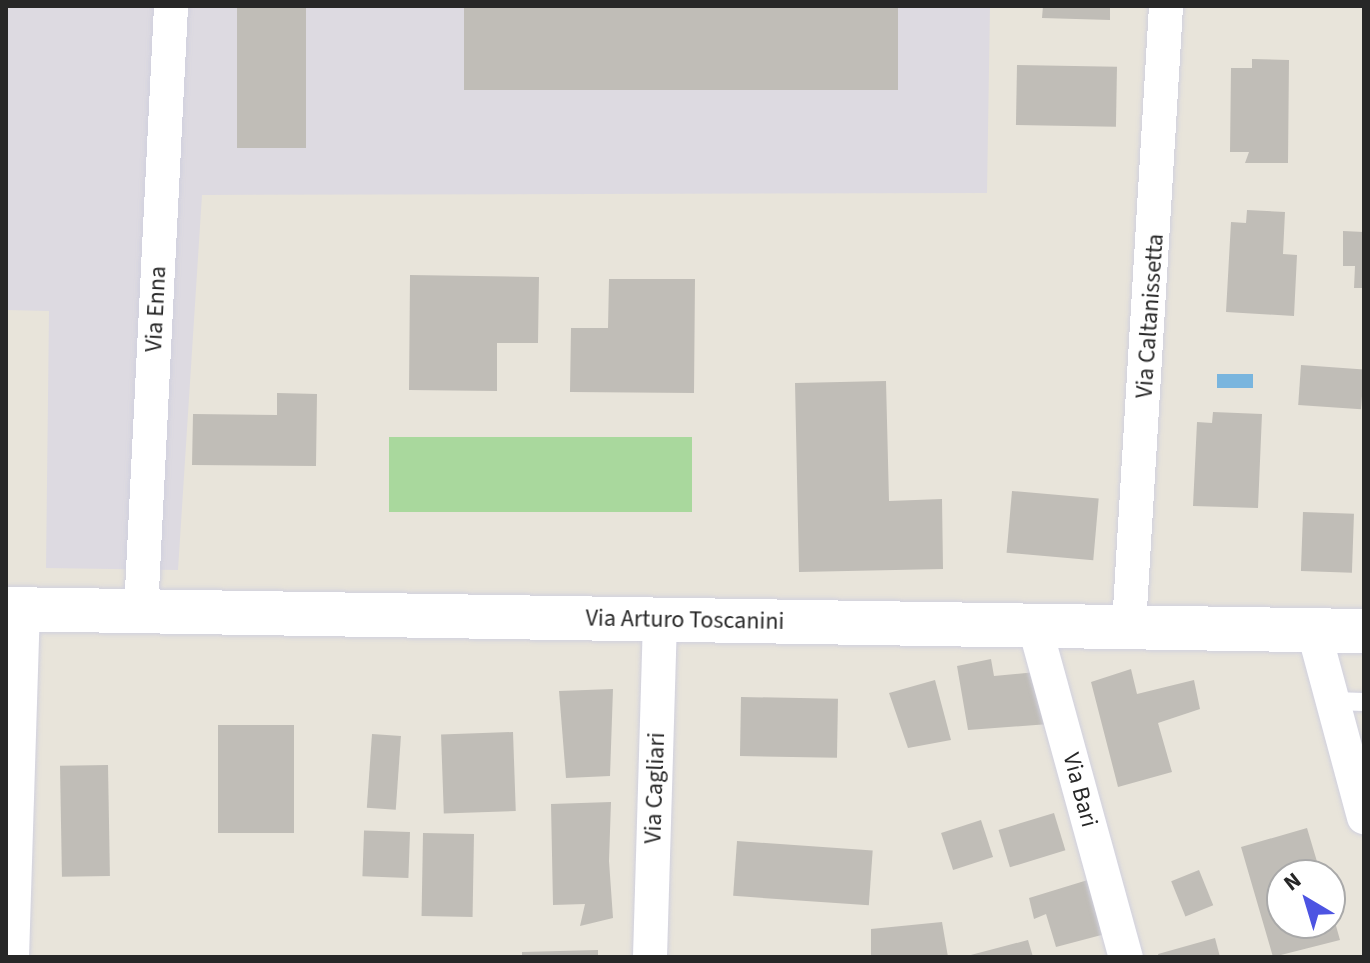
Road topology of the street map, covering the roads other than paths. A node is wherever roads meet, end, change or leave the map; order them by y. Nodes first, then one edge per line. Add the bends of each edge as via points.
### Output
1 (171, 6) edge
2 (1166, 6) edge
3 (14, 609) edge
4 (141, 611) junction
5 (660, 619) junction
6 (1034, 624) junction
7 (1129, 626) junction
8 (1364, 631) edge
9 (1314, 632) junction
10 (1348, 702) edge
11 (1364, 817) edge
12 (12, 957) edge
13 (650, 957) edge
14 (1126, 957) edge

1 - 4 street, Via Enna
2 - 7 street, Via Caltanissetta
3 - 4 street, Via Arturo Toscanini
3 - 12 street
4 - 5 street, Via Arturo Toscanini
5 - 6 street, Via Arturo Toscanini
5 - 13 street, Via Cagliari
6 - 7 street, Via Arturo Toscanini
6 - 14 street, Via Bari
7 - 9 street, Via Arturo Toscanini
8 - 9 street, Via Arturo Toscanini
9 - 10 street
10 - 11 street

